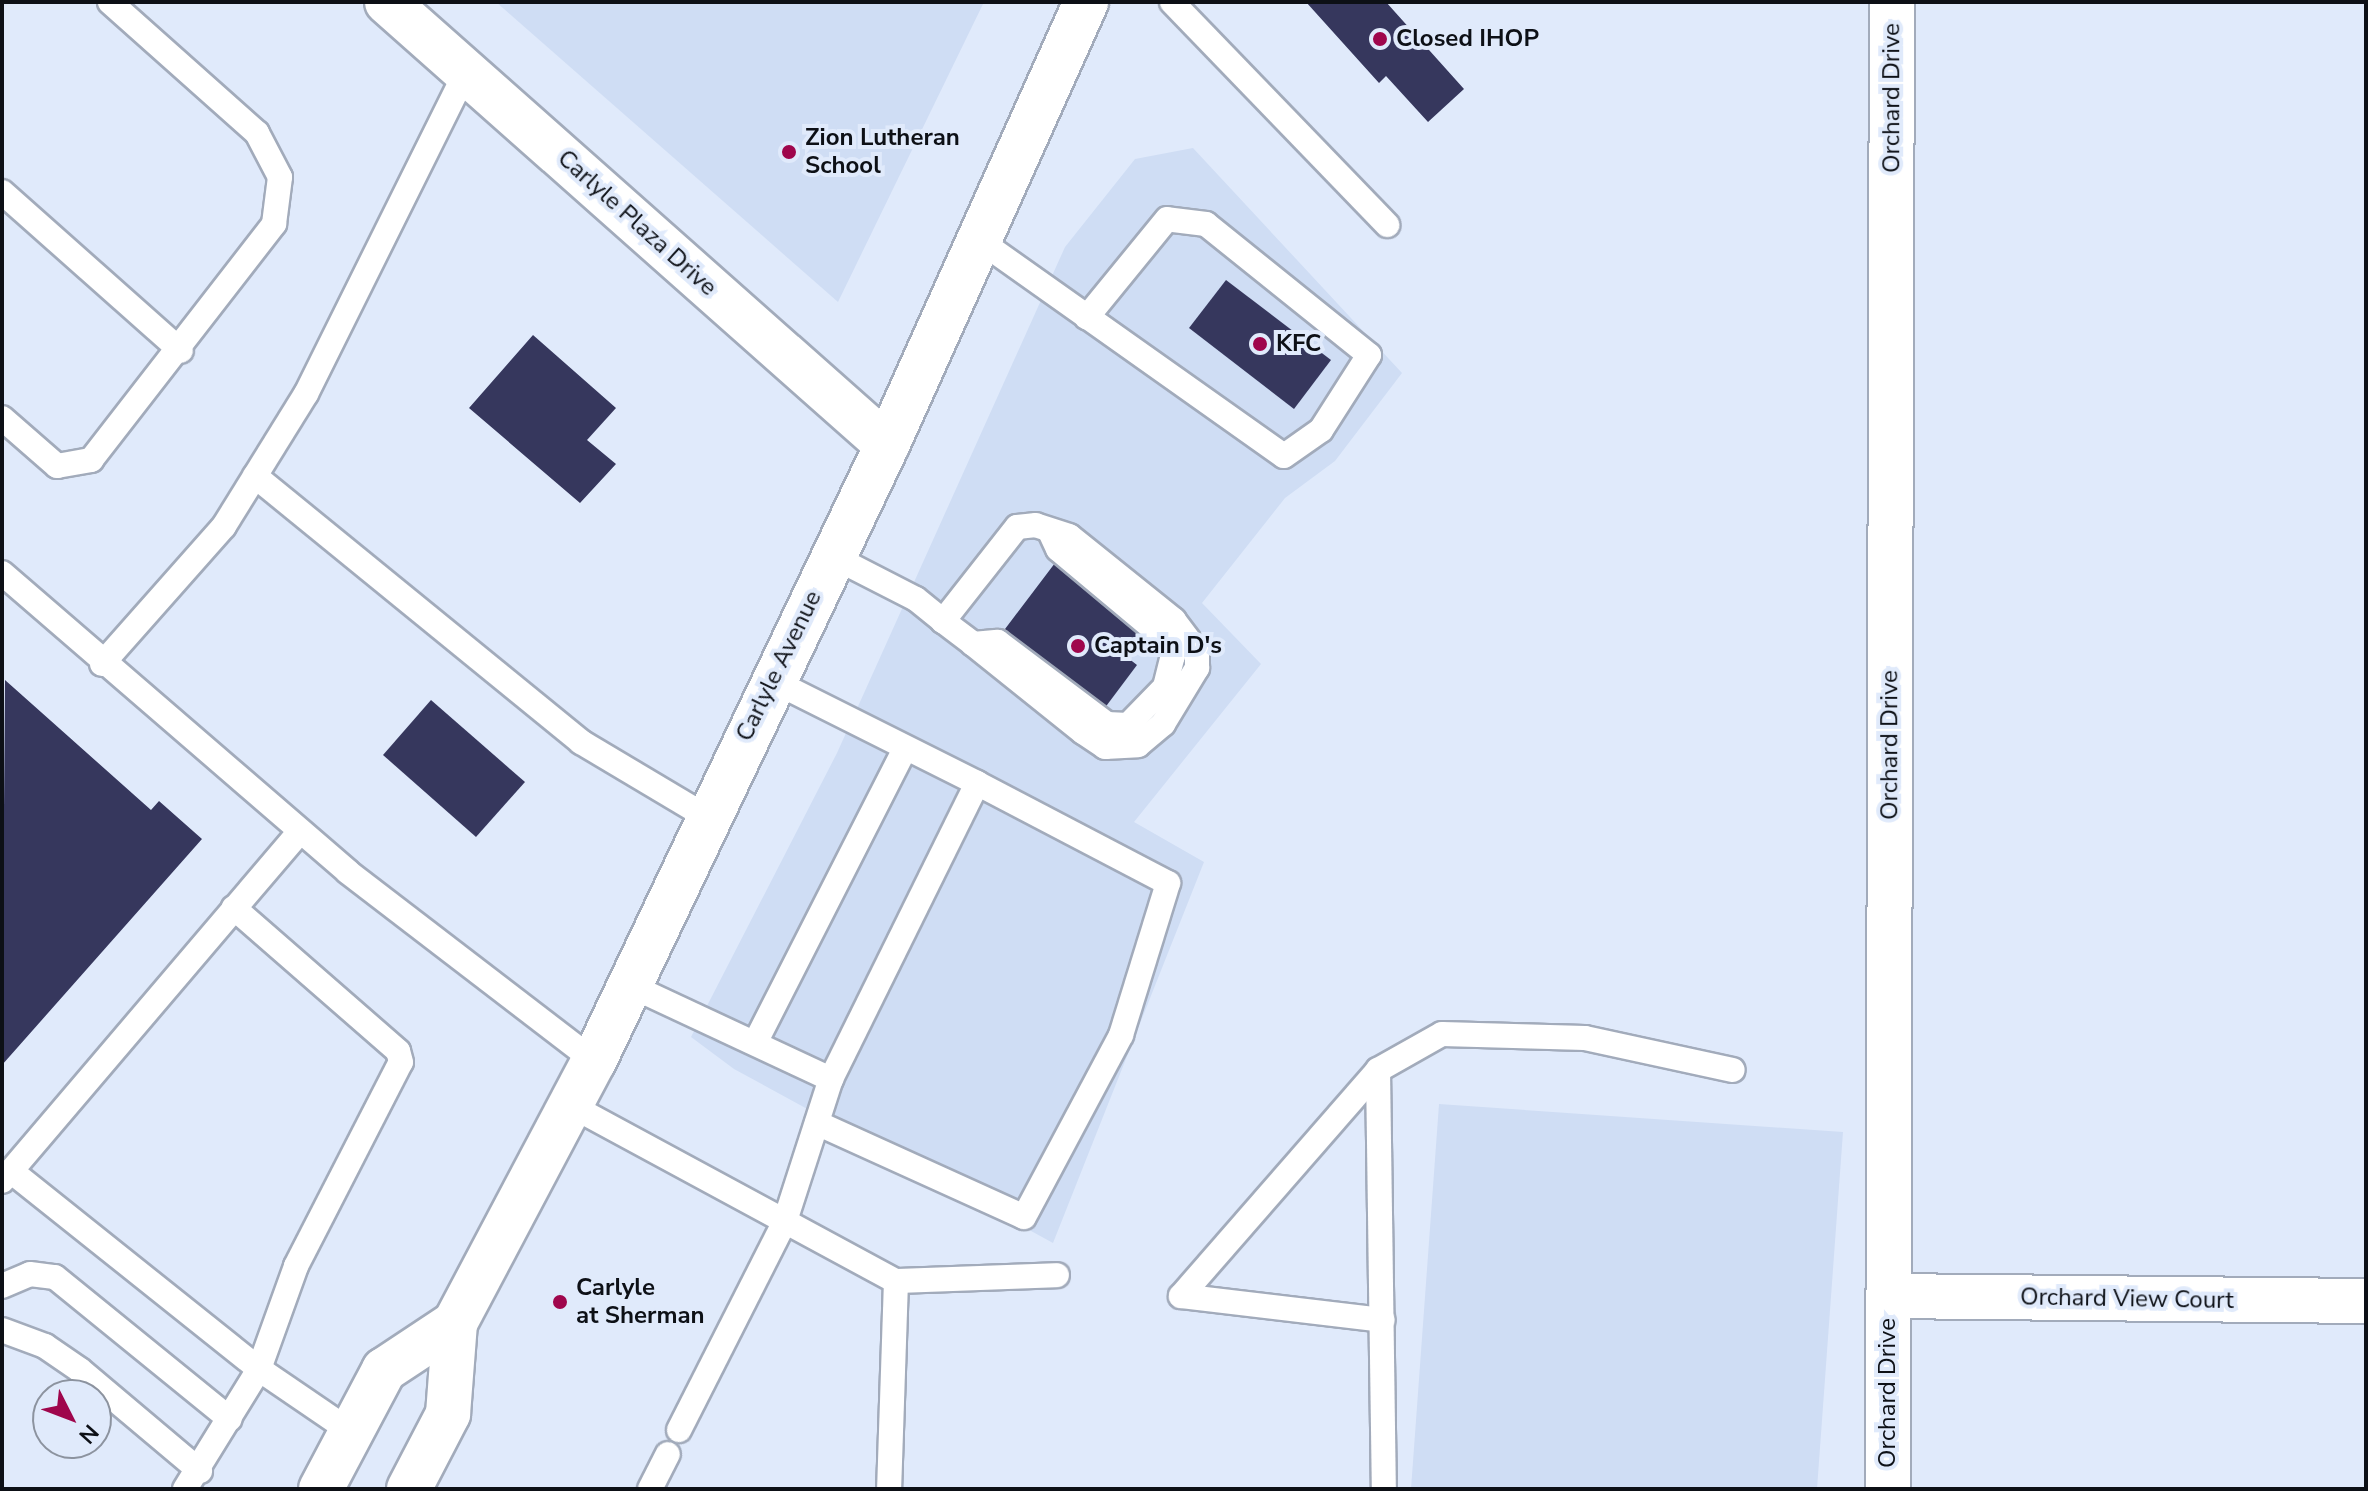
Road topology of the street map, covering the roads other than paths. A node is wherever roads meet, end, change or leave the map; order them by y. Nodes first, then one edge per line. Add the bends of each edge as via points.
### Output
1 (110, 2) edge
2 (387, 2) edge
3 (1086, 2) edge
4 (1172, 2) edge
5 (1892, 2) edge
6 (466, 71) junction
7 (2, 192) edge
8 (1387, 225) dead end
9 (976, 238) junction
10 (1087, 317) junction
11 (181, 351) junction
12 (2, 418) edge
13 (887, 445) junction
14 (255, 476) junction
15 (832, 556) junction
16 (2, 574) edge
17 (943, 621) junction
18 (102, 664) junction
19 (771, 680) junction
20 (905, 748) junction
21 (977, 783) junction
22 (707, 817) junction
23 (300, 831) junction
24 (234, 908) junction
25 (629, 985) junction
26 (755, 1043) junction
27 (594, 1061) junction
28 (1378, 1070) junction
29 (1733, 1070) dead end
30 (831, 1079) junction
31 (570, 1105) junction
32 (817, 1123) junction
33 (6, 1176) edge
34 (785, 1221) junction
35 (1057, 1275) dead end
36 (896, 1281) junction
37 (2, 1286) edge
38 (1888, 1296) junction
39 (2366, 1301) edge
40 (1383, 1320) junction
41 (455, 1323) junction
42 (2, 1330) edge
43 (259, 1369) junction
44 (230, 1419) junction
45 (679, 1430) dead end
46 (350, 1431) junction
47 (668, 1454) dead end
48 (192, 1480) edge
49 (321, 1489) edge
50 (409, 1489) edge
51 (650, 1489) edge
52 (889, 1489) edge
53 (1384, 1489) edge
54 (1888, 1489) edge

1 - 11 lane via 257,133 280,177 274,224
2 - 6 street, Carlyle Plaza Drive
3 - 9 street, Carlyle Avenue
4 - 8 lane
5 - 38 street, Orchard Drive
6 - 13 street, Carlyle Plaza Drive
6 - 14 lane via 306,394
7 - 11 lane
9 - 10 lane
9 - 13 street, Carlyle Avenue
10 - 10 lane via 1284,456 1321,430 1369,355 1206,224 1167,219
11 - 12 lane via 91,460 57,466
13 - 15 street, Carlyle Avenue
14 - 18 lane via 224,526
14 - 22 lane via 581,742
15 - 17 lane via 906,592
15 - 19 street, Carlyle Avenue
16 - 18 lane
17 - 17 lane via 1017,527 1069,536 1180,626 1197,651 1187,692 1138,745 1105,747
18 - 23 lane
19 - 20 lane
19 - 22 street, Carlyle Avenue
20 - 21 lane
20 - 26 lane
21 - 30 lane
21 - 32 lane via 1168,883 1121,1035 1024,1217
22 - 25 street, Carlyle Avenue
23 - 24 lane
23 - 27 lane
24 - 33 lane
24 - 43 lane via 398,1051 401,1062 296,1266
25 - 26 lane
25 - 27 street, Carlyle Avenue
26 - 30 lane
27 - 31 street, Carlyle Avenue
28 - 29 lane via 1442,1034 1585,1038
28 - 40 lane
28 - 40 lane via 1181,1296
30 - 32 lane
31 - 34 lane
31 - 41 street, Carlyle Avenue
32 - 34 lane
33 - 43 lane
34 - 36 lane
34 - 45 lane
35 - 36 lane
36 - 52 lane
37 - 44 lane via 30,1274 55,1277
38 - 39 street, Orchard View Court
38 - 54 street, Orchard Drive
40 - 53 lane
41 - 46 street, Carlyle Avenue via 384,1370
41 - 50 street, Carlyle Avenue via 448,1414
42 - 48 lane via 45,1346 80,1370
43 - 44 lane
43 - 46 lane
44 - 48 lane
46 - 49 street, Carlyle Avenue
47 - 51 lane

